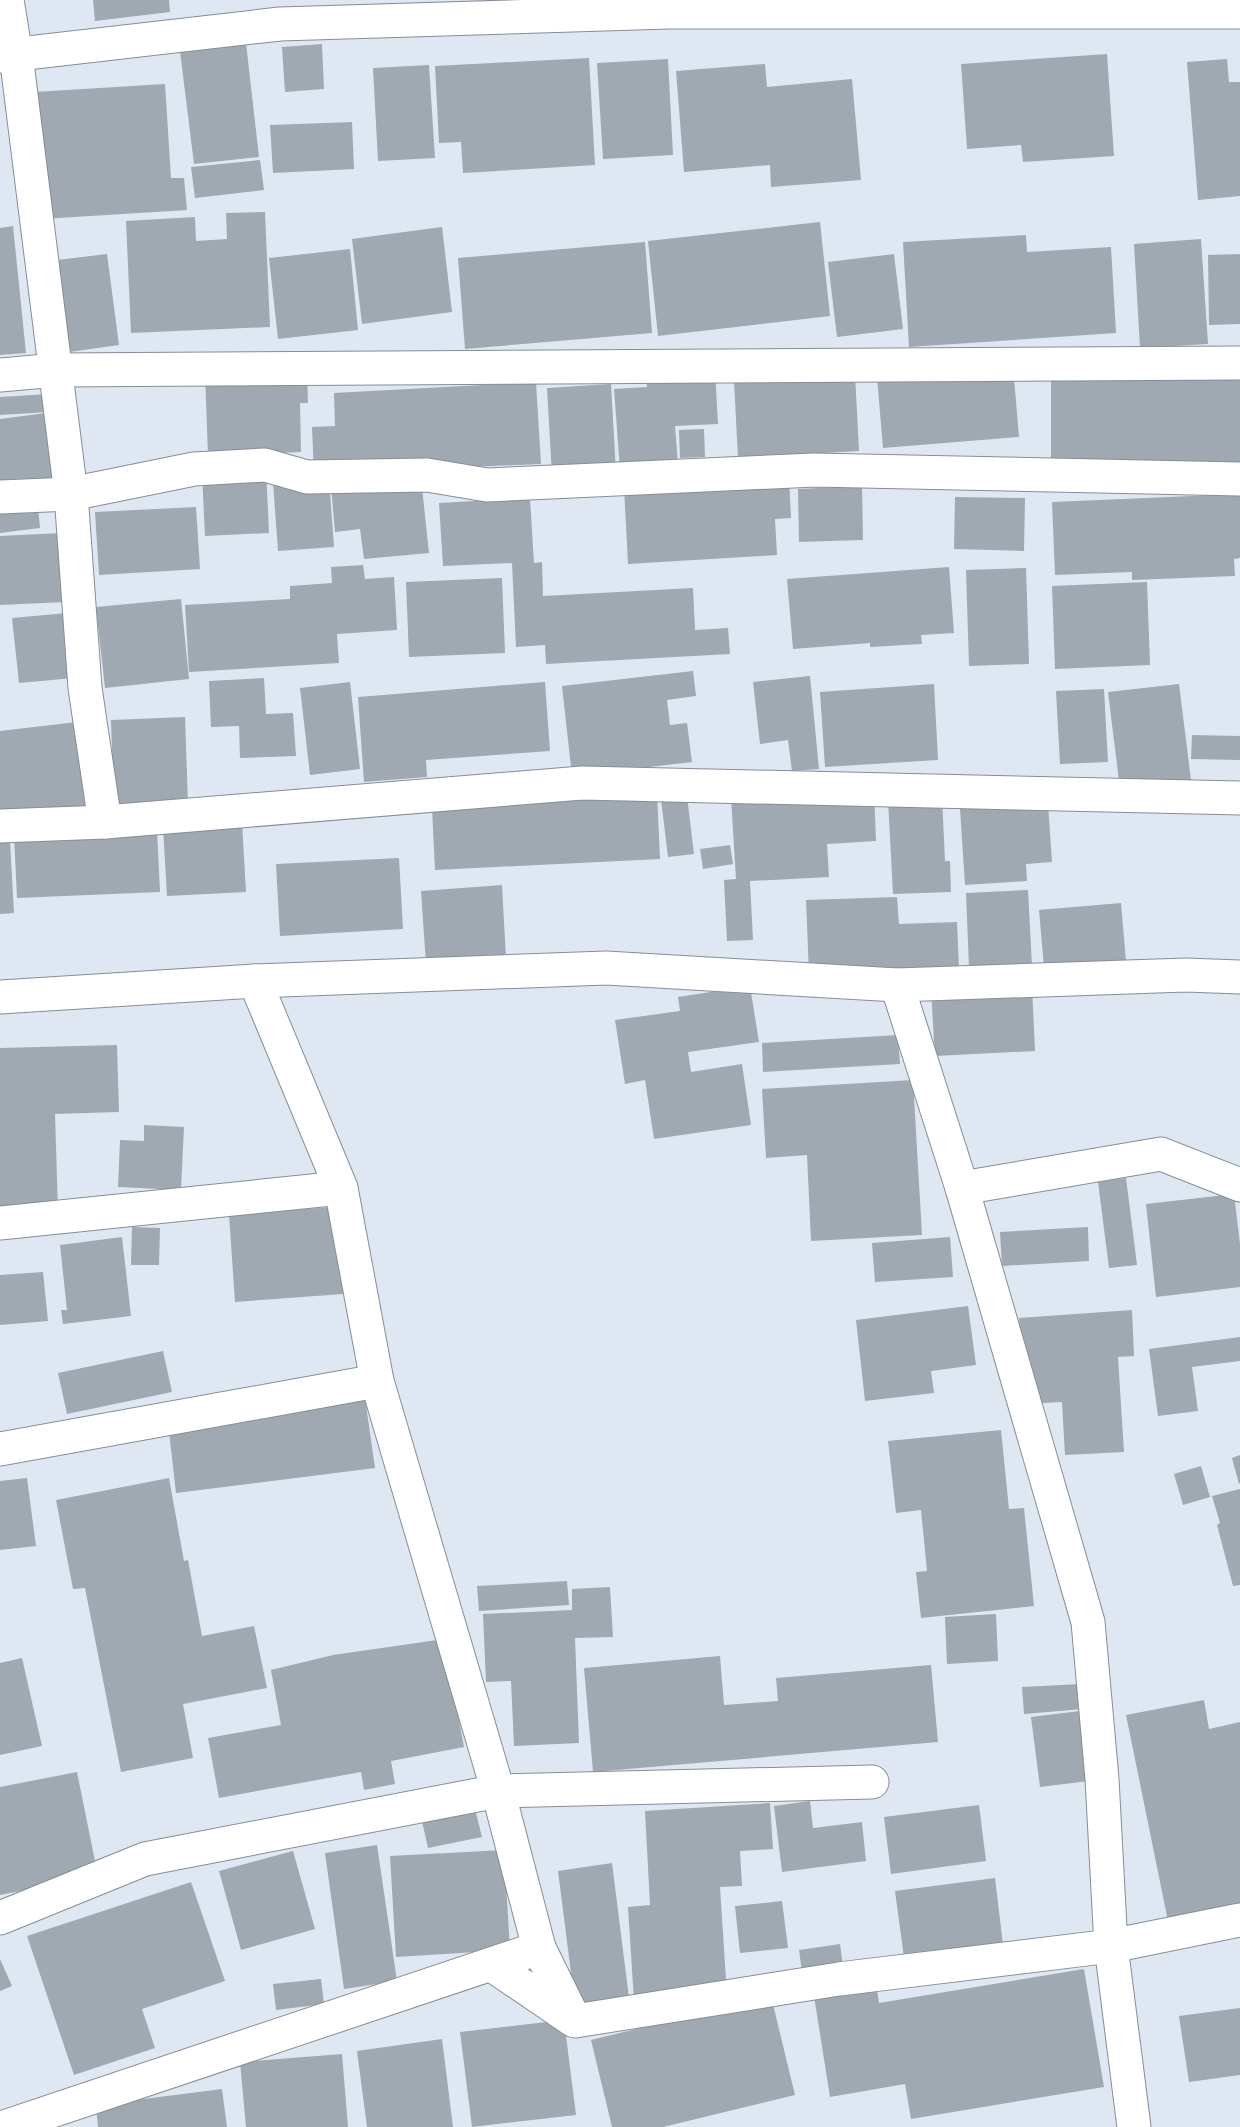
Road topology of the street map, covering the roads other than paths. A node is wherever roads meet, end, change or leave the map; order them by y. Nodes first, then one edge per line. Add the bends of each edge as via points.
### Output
1 (7, 0) edge
2 (669, 6) edge
3 (1240, 12) edge
4 (8, 55) edge
5 (1240, 363) edge
6 (56, 370) junction
7 (0, 375) edge
8 (1240, 479) edge
9 (71, 494) junction
10 (0, 497) edge
11 (1240, 798) edge
12 (105, 822) junction
13 (0, 826) edge
14 (1240, 977) edge
15 (255, 981) junction
16 (897, 985) junction
17 (0, 997) edge
18 (1239, 1187) edge
19 (341, 1188) junction
20 (962, 1188) junction
21 (0, 1223) edge
22 (377, 1381) junction
23 (0, 1449) edge
24 (872, 1782) dead end
25 (498, 1791) junction
26 (0, 1918) edge
27 (1240, 1920) edge
28 (1111, 1946) junction
29 (539, 1948) junction
30 (492, 1965) junction
31 (575, 2021) junction
32 (4, 2127) edge
33 (1134, 2127) edge

1 - 4 street
2 - 3 street
2 - 4 street via 280,24
4 - 6 street
5 - 6 street
6 - 7 street
6 - 9 street
8 - 9 street via 814,470 487,485 427,475 307,477 265,465 194,469
9 - 10 street
9 - 12 street via 85,688
11 - 12 street via 582,783
12 - 13 street
14 - 16 street via 1186,975
15 - 16 street via 606,968
15 - 17 street
15 - 19 street
16 - 20 street
18 - 20 street via 1161,1154
19 - 21 street
19 - 22 street
20 - 28 street via 1088,1622
22 - 23 street
22 - 25 street
24 - 25 street
25 - 26 street via 145,1859
25 - 29 street
27 - 28 street
28 - 31 street via 839,1979
28 - 33 street
29 - 30 street
29 - 31 street
30 - 31 street
30 - 32 street

